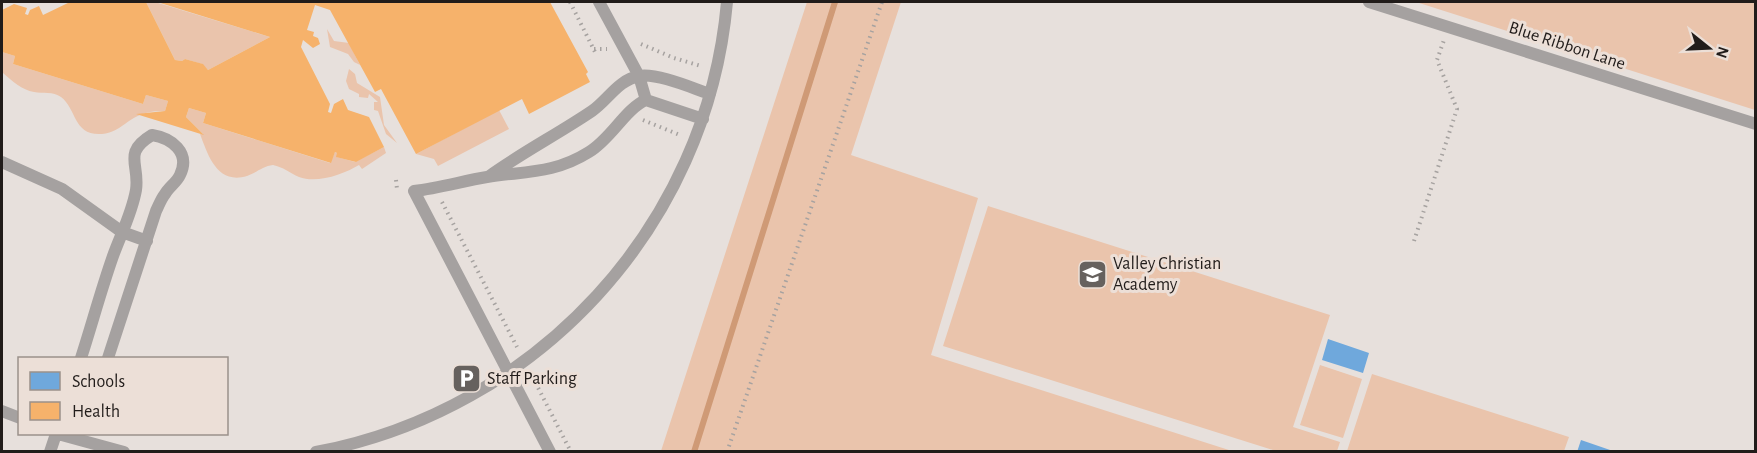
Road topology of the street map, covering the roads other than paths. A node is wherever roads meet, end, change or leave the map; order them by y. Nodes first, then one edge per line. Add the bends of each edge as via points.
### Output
1 (599, 2) edge
2 (727, 2) edge
3 (1369, 2) edge
4 (639, 76) junction
5 (710, 94) junction
6 (646, 100) junction
7 (703, 119) junction
8 (1755, 124) edge
9 (2, 162) edge
10 (488, 177) junction
11 (122, 232) junction
12 (147, 241) junction
13 (81, 357) edge
14 (108, 357) edge
15 (509, 372) junction
16 (2, 411) edge
17 (18, 417) edge
18 (57, 435) edge
19 (60, 435) edge
20 (83, 442) edge
21 (50, 452) edge
22 (124, 452) edge
23 (316, 452) edge
24 (550, 452) edge

1 - 4 lane
2 - 5 lane via 724,36
3 - 8 lane, Blue Ribbon Lane
4 - 5 lane via 668,80
4 - 6 lane
4 - 10 lane via 612,89 594,110
5 - 7 lane
6 - 7 lane
6 - 10 lane via 635,105 613,134 567,164 540,173
7 - 15 lane via 667,201 624,265 586,307 526,362
9 - 11 lane via 62,189
10 - 15 lane via 414,190
11 - 12 lane
11 - 12 lane via 138,180 132,159 138,143 152,135 165,137 177,145 183,159 180,175 164,195
11 - 13 lane
12 - 14 lane
15 - 23 lane via 418,422 382,436
15 - 24 lane
16 - 17 lane
18 - 21 lane
19 - 20 lane
20 - 22 lane

